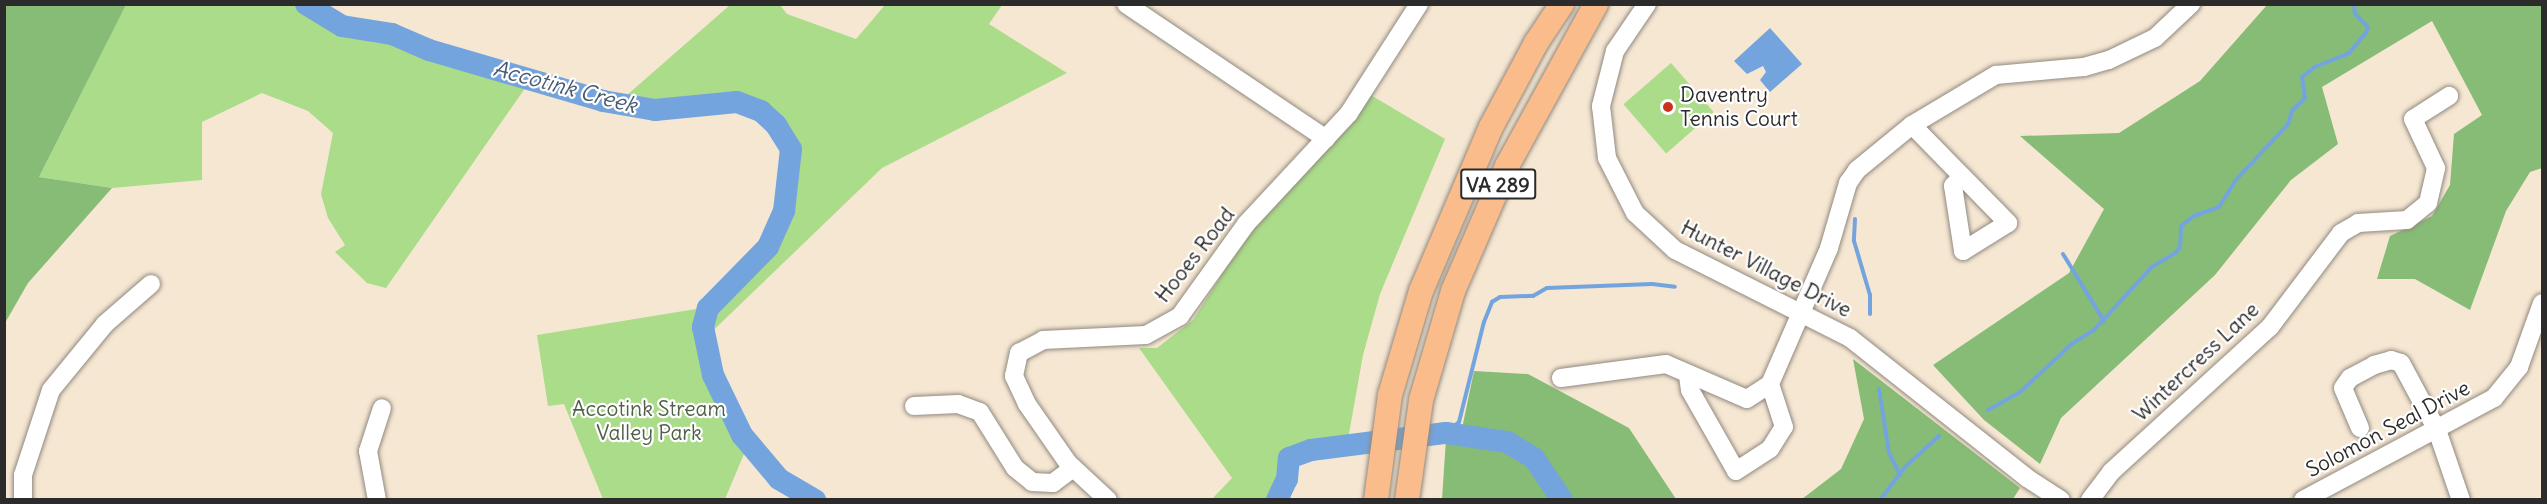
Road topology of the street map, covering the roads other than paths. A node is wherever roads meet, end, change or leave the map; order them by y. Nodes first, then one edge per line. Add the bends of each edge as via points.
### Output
1 (1126, 4) edge
2 (1419, 4) edge
3 (1554, 4) edge
4 (1562, 4) edge
5 (1596, 4) edge
6 (1647, 4) edge
7 (2191, 4) edge
8 (1536, 43) junction
9 (2449, 96) dead end
10 (1912, 125) junction
11 (1326, 140) junction
12 (1962, 176) dead end
13 (151, 284) dead end
14 (2542, 303) edge
15 (1800, 311) junction
16 (1689, 376) junction
17 (1561, 378) dead end
18 (1770, 384) junction
19 (914, 406) dead end
20 (382, 408) dead end
21 (2360, 428) dead end
22 (2437, 430) junction
23 (1073, 468) junction
24 (23, 500) edge
25 (377, 500) edge
26 (1108, 500) edge
27 (1377, 500) edge
28 (1407, 500) edge
29 (2061, 500) edge
30 (2090, 500) edge
31 (2303, 500) edge
32 (2461, 500) edge

1 - 11 street
2 - 11 street, Hooes Road via 1372,81
3 - 8 main road
4 - 8 main road, VA 289
5 - 28 main road, VA 289 via 1547,87 1502,176 1453,291 1426,375
6 - 15 street, Hunter Village Drive via 1622,38 1603,86 1602,139 1619,187 1645,224 1675,249
7 - 10 street via 2155,38 2121,56 2084,67 1996,75
8 - 27 main road, VA 289 via 1454,206 1421,291 1385,420
9 - 30 street, Wintercress Lane via 2413,119 2436,168 2435,186 2428,202 2407,220 2358,224 2341,233 2270,327 2111,472
10 - 12 street
10 - 15 street via 1874,153 1848,183 1829,248
11 - 23 street, Hooes Road via 1246,224 1190,305 1173,321 1135,337 1043,340 1019,353 1014,369 1017,385
13 - 24 street via 105,324 51,390 23,475
14 - 22 street, Solomon Seal Drive via 2511,380 2494,398
15 - 18 street
15 - 29 street, Hunter Village Drive via 1884,362 2012,466
16 - 17 street via 1666,364
16 - 18 street via 1747,399
16 - 18 street via 1690,390 1736,471 1770,449 1784,427
19 - 23 street via 958,404 976,409 994,430 1015,468 1032,482 1053,483
20 - 25 street via 368,451
21 - 22 street via 2343,388 2350,378 2391,360 2407,370
22 - 31 street, Solomon Seal Drive
22 - 32 street
23 - 26 street, Hooes Road

